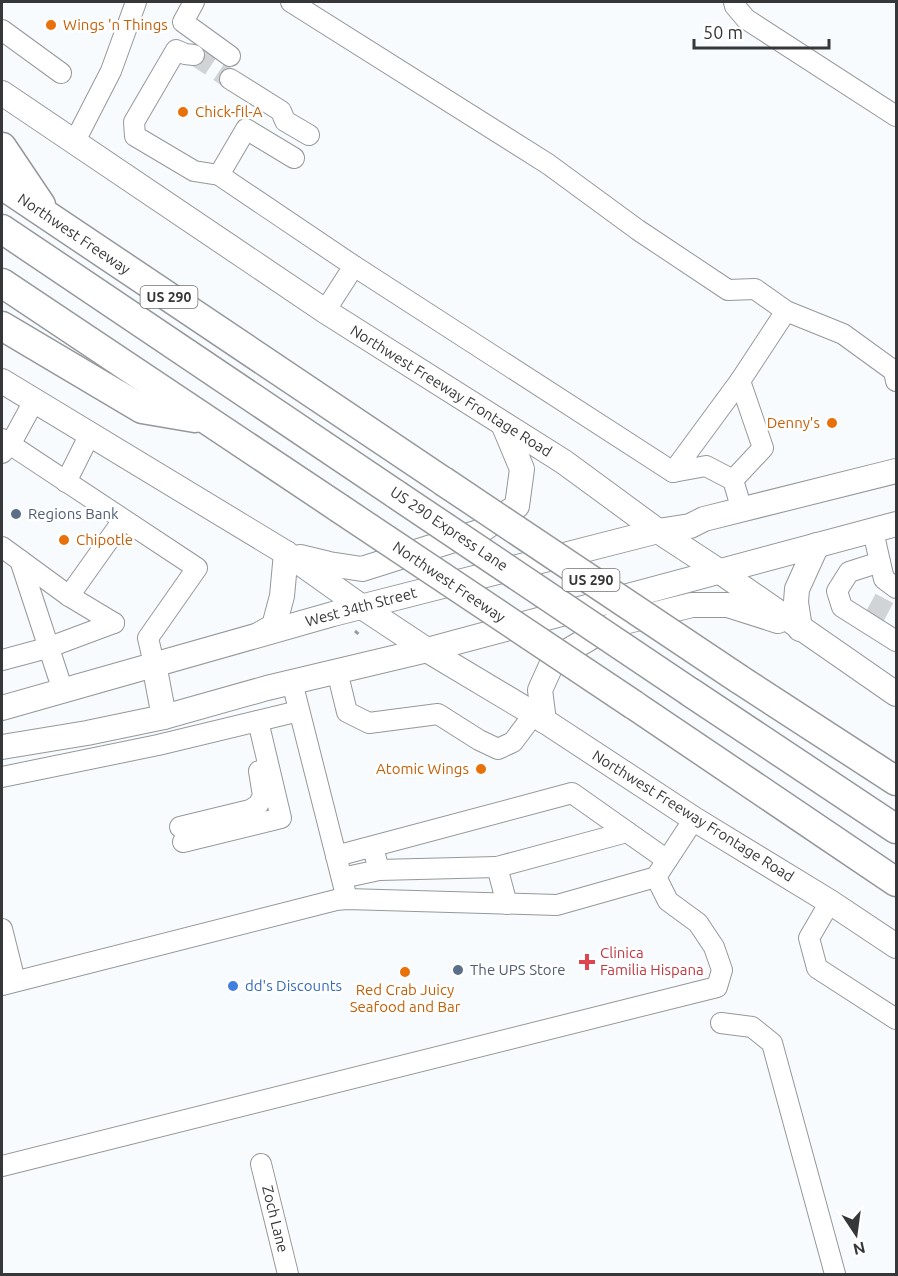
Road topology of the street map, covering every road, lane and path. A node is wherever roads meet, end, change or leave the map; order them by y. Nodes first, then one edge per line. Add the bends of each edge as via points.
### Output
1 (136, 2) edge
2 (194, 2) edge
3 (291, 2) edge
4 (734, 2) edge
5 (2, 30) edge
6 (230, 56) dead end
7 (189, 57) dead end
8 (61, 73) dead end
9 (227, 83) tunnel mouth
10 (2, 93) edge
11 (897, 116) edge
12 (309, 135) dead end
13 (74, 143) junction
14 (2, 147) edge
15 (294, 158) dead end
16 (219, 175) junction
17 (2, 185) edge
18 (49, 216) junction
19 (2, 229) edge
20 (354, 266) junction
21 (2, 283) edge
22 (325, 311) junction
23 (786, 311) junction
24 (2, 326) edge
25 (2, 381) edge
26 (740, 381) junction
27 (897, 381) edge
28 (34, 401) junction
29 (207, 420) junction
30 (504, 426) junction
31 (90, 434) junction
32 (4, 446) edge
33 (897, 471) edge
34 (673, 472) junction
35 (733, 480) junction
36 (66, 482) junction
37 (742, 510) junction
38 (123, 520) junction
39 (897, 524) edge
40 (658, 531) junction
41 (873, 531) junction
42 (817, 545) junction
43 (2, 548) edge
44 (286, 553) junction
45 (20, 560) junction
46 (880, 562) junction
47 (719, 571) junction
48 (892, 590) edge
49 (69, 596) junction
50 (362, 607) junction
51 (800, 629) junction
52 (260, 634) junction
53 (896, 640) edge
54 (48, 648) junction
55 (427, 650) junction
56 (2, 660) edge
57 (154, 664) junction
58 (337, 671) junction
59 (292, 682) junction
60 (63, 691) junction
61 (897, 694) edge
62 (2, 708) edge
63 (299, 711) junction
64 (164, 717) junction
65 (539, 717) junction
66 (253, 723) junction
67 (87, 733) junction
68 (171, 742) junction
69 (2, 747) edge
70 (90, 759) junction
71 (2, 777) edge
72 (897, 781) edge
73 (268, 796) junction
74 (694, 819) junction
75 (897, 829) edge
76 (627, 832) junction
77 (373, 848) junction
78 (336, 856) junction
79 (667, 860) junction
80 (497, 867) junction
81 (379, 870) junction
82 (656, 877) junction
83 (342, 878) junction
84 (897, 882) edge
85 (347, 899) junction
86 (830, 902) junction
87 (507, 904) junction
88 (2, 929) edge
89 (897, 946) edge
90 (8, 983) edge
91 (897, 1019) edge
92 (721, 1023) dead end
93 (261, 1164) dead end
94 (2, 1166) edge
95 (288, 1275) edge
96 (836, 1275) edge

1 - 13 street via 111,71
2 - 6 street via 183,22
3 - 23 street via 548,164 729,290 755,289
4 - 11 street via 746,19
5 - 8 street
7 - 16 street via 176,50 134,122 135,135 194,171
9 - 12 street via 281,111 285,121
10 - 13 main road, Northwest Freeway Frontage Road
13 - 22 main road, Northwest Freeway Frontage Road
14 - 18 highway
15 - 16 street via 246,129
16 - 20 street
17 - 18 highway, Northwest Freeway / US 290
18 - 72 highway, Northwest Freeway / US 290, bridge
19 - 75 highway, US 290 Express Lane, bridge
20 - 22 street
20 - 34 street
21 - 29 highway, Northwest Freeway
22 - 30 main road, Northwest Freeway Frontage Road
23 - 26 street
23 - 27 street via 843,334 894,371
24 - 29 highway via 142,409
25 - 28 main road, Northwest Freeway Frontage Road
26 - 34 street
26 - 35 street via 763,448
28 - 31 main road, Northwest Freeway Frontage Road
28 - 32 street
29 - 84 highway, Northwest Freeway, bridge
30 - 40 main road, Northwest Freeway Frontage Road via 564,462
30 - 44 main road via 522,469 517,506 479,532 362,569
31 - 36 street
31 - 44 main road, Northwest Freeway Frontage Road
32 - 36 street
33 - 37 main road, West 34th Street
34 - 35 street via 706,466
35 - 37 street
36 - 38 street
37 - 40 main road, West 34th Street
38 - 49 street
38 - 57 street via 197,568 148,638
39 - 41 main road
40 - 47 main road, Northwest Freeway Frontage Road
40 - 50 main road, West 34th Street
41 - 42 main road
41 - 46 street
42 - 47 main road
42 - 51 main road via 797,589
43 - 45 street
44 - 50 main road, Northwest Freeway Frontage Road
44 - 52 main road via 282,596 274,626
45 - 49 street
45 - 54 street
46 - 48 street via 884,579
46 - 53 street via 849,572 837,591 842,607 872,620
47 - 51 main road, Northwest Freeway Frontage Road
47 - 55 main road
49 - 54 street via 114,623
50 - 52 main road, West 34th Street
50 - 55 main road, Northwest Freeway Frontage Road
51 - 61 main road, Northwest Freeway Frontage Road
51 - 65 main road via 728,605 692,604 612,625 554,659 540,690
52 - 57 main road, West 34th Street
54 - 56 street
54 - 60 street
55 - 58 main road
55 - 65 main road, Northwest Freeway Frontage Road
57 - 60 main road, West 34th Street
57 - 64 main road
58 - 59 main road
58 - 65 street via 347,712 369,723 438,714 498,749 513,742
59 - 63 street
59 - 64 main road
60 - 62 main road, West 34th Street
63 - 66 street
63 - 78 street
64 - 67 main road
64 - 68 street
65 - 74 main road, Northwest Freeway Frontage Road
66 - 68 street
66 - 73 street
67 - 69 main road
67 - 70 street
68 - 70 street
70 - 71 street
73 - 73 street via 281,818 182,834 250,810
74 - 79 street
74 - 86 main road, Northwest Freeway Frontage Road
76 - 77 street via 572,793
76 - 79 street
76 - 80 street
77 - 78 street
77 - 81 street
78 - 83 street
79 - 82 street
80 - 81 street
80 - 87 street
81 - 83 street
82 - 87 street via 557,905
82 - 94 street via 668,902 698,923 714,946 722,970 717,987
83 - 85 street
85 - 87 street
85 - 90 street
86 - 89 main road, Northwest Freeway Frontage Road
86 - 91 street via 809,938 817,968
88 - 90 street
92 - 96 street via 752,1027 772,1042
93 - 95 street, Zoch Lane

